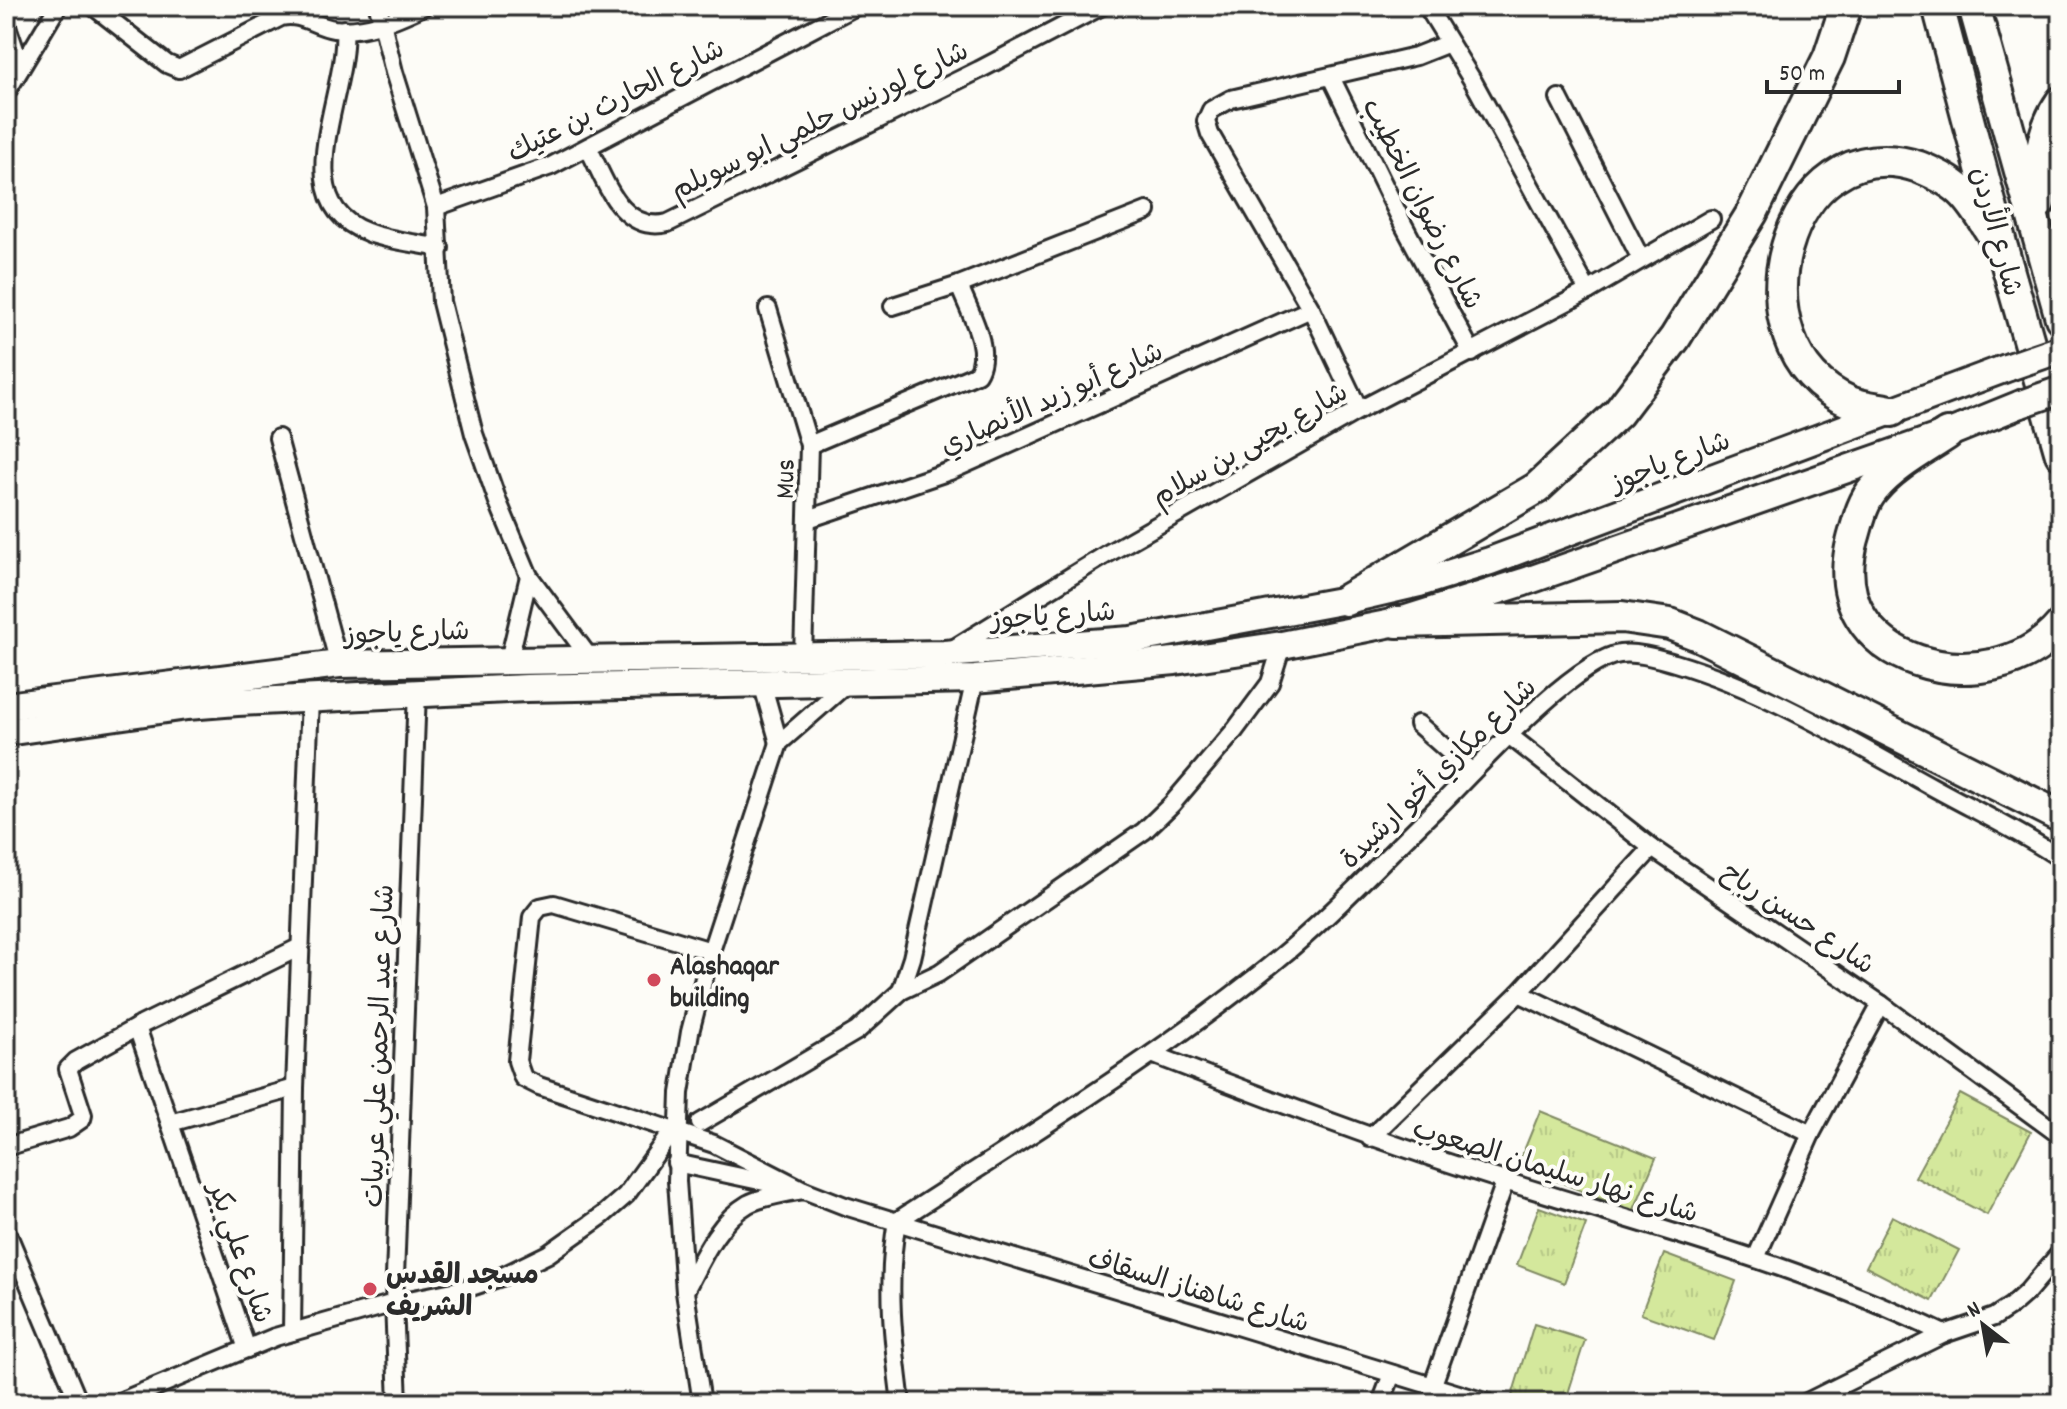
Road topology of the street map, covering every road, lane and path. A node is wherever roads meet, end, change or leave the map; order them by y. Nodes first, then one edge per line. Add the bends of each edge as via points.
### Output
1 (58, 6) edge
2 (93, 6) edge
3 (378, 6) edge
4 (424, 6) edge
5 (856, 6) edge
6 (1102, 6) edge
7 (1427, 6) edge
8 (1846, 6) edge
9 (1938, 6) edge
10 (1974, 6) edge
11 (6, 23) edge
12 (384, 24) junction
13 (344, 29) junction
14 (1449, 43) junction
15 (21, 67) junction
16 (1331, 77) junction
17 (6, 93) edge
18 (1559, 98) dead end
19 (2061, 102) edge
20 (588, 147) junction
21 (436, 207) junction
22 (1147, 211) dead end
23 (1711, 219) dead end
24 (2041, 245) junction
25 (440, 248) junction
26 (2003, 251) junction
27 (1641, 259) junction
28 (959, 285) junction
29 (1588, 291) junction
30 (893, 306) dead end
31 (768, 309) dead end
32 (1311, 309) junction
33 (2061, 318) edge
34 (2061, 349) edge
35 (1472, 353) junction
36 (2061, 390) edge
37 (1359, 410) junction
38 (1892, 411) junction
39 (1947, 434) junction
40 (278, 438) dead end
41 (809, 445) junction
42 (2061, 454) edge
43 (808, 519) junction
44 (529, 576) junction
45 (1346, 600) junction
46 (1397, 622) junction
47 (2061, 625) edge
48 (1282, 645) junction
49 (944, 654) junction
50 (803, 657) junction
51 (509, 660) junction
52 (592, 661) junction
53 (339, 664) junction
54 (975, 679) junction
55 (850, 681) junction
56 (762, 683) junction
57 (417, 691) junction
58 (310, 697) junction
59 (6, 706) edge
60 (1418, 724) dead end
61 (6, 732) edge
62 (1510, 736) junction
63 (779, 743) junction
64 (1472, 772) junction
65 (2061, 817) edge
66 (1652, 848) junction
67 (2061, 859) edge
68 (300, 947) junction
69 (711, 951) junction
70 (901, 991) junction
71 (1519, 993) junction
72 (1881, 1004) junction
73 (137, 1027) junction
74 (1152, 1054) junction
75 (295, 1088) junction
76 (680, 1093) junction
77 (170, 1123) junction
78 (700, 1123) junction
79 (678, 1133) junction
80 (1811, 1134) junction
81 (2061, 1136) edge
82 (1370, 1138) junction
83 (714, 1144) junction
84 (6, 1147) edge
85 (676, 1163) junction
86 (1505, 1182) junction
87 (804, 1190) junction
88 (897, 1221) junction
89 (6, 1230) edge
90 (2061, 1252) edge
91 (1756, 1258) junction
92 (685, 1292) junction
93 (394, 1303) junction
94 (292, 1332) junction
95 (1944, 1334) junction
96 (247, 1349) junction
97 (1392, 1374) junction
98 (1432, 1387) junction
99 (79, 1403) edge
100 (117, 1403) edge
101 (398, 1403) edge
102 (702, 1403) edge
103 (901, 1403) edge
104 (1381, 1403) edge
105 (1488, 1403) edge
106 (1805, 1403) edge

1 - 15 street
2 - 13 street via 179,69 281,17 301,16
3 - 12 street
4 - 12 street
5 - 20 street, شارع الحارث بن عتيك
6 - 20 street, شارع لورنس حلمي ابو سويلم via 668,223 646,224 626,213
7 - 14 street
8 - 45 highway via 1829,57 1752,213 1675,338 1618,413 1537,488
9 - 26 highway, شارع الأردن
10 - 24 highway, شارع الأردن
11 - 15 street
12 - 13 street
12 - 21 street
13 - 25 street via 346,55 324,164 330,201 340,216 369,233
14 - 16 street
14 - 29 street
15 - 17 street
16 - 32 street via 1217,105 1207,115 1207,128
16 - 35 street, شارع رضوان الخطيب
18 - 27 street
19 - 24 highway via 2040,155
20 - 21 street, شارع الحارث بن عتيك via 519,179
21 - 25 street
22 - 28 street
23 - 27 street, شارع يحيى بن سلام
24 - 33 highway, شارع الأردن
25 - 44 street via 441,302 461,389
26 - 38 highway via 1964,194 1927,170 1898,161 1855,165 1805,208 1781,271 1781,304 1793,349 1805,369 1837,396
26 - 42 highway, شارع الأردن
27 - 29 street, شارع يحيى بن سلام
28 - 30 street
28 - 41 street via 984,359 977,374
29 - 35 street, شارع يحيى بن سلام
31 - 41 street, Mus
32 - 37 street
32 - 43 street, شارع أبو زيد الأنصاري via 950,471
34 - 38 main road, شارع ياجوز, bridge
35 - 37 street, شارع يحيى بن سلام
36 - 39 main road, شارع ياجوز, bridge
37 - 49 street, شارع يحيى بن سلام
38 - 45 main road, شارع ياجوز via 1490,561
39 - 46 main road, شارع ياجوز
39 - 47 highway via 1886,478 1867,499 1848,563 1848,586 1858,612 1898,654 1944,668 2021,655
40 - 53 street
41 - 43 street, Mus
43 - 50 street, Mus
44 - 51 street
44 - 52 street
45 - 49 main road, شارع ياجوز via 1131,640
46 - 48 main road, شارع ياجوز
46 - 65 highway via 1622,617 1670,624
48 - 54 main road, شارع ياجوز via 1175,661
48 - 70 street via 1270,683 1144,831 946,968
49 - 50 main road, شارع ياجوز
50 - 52 main road, شارع ياجوز
51 - 52 main road, شارع ياجوز
51 - 53 main road, شارع ياجوز
53 - 59 main road, شارع ياجوز
54 - 55 main road, شارع ياجوز
54 - 70 street
55 - 56 main road, شارع ياجوز
55 - 63 street
56 - 57 main road, شارع ياجوز
56 - 63 street
57 - 58 main road, شارع ياجوز
57 - 93 street, شارع عبد الرحمن علي عربيات
58 - 61 main road, شارع ياجوز via 187,706
58 - 68 street
60 - 64 street
62 - 64 street, شارع مكازي أخو ارشيدة
62 - 66 street, شارع حسن رباح
62 - 67 street, شارع مكازي أخو ارشيدة via 1595,661 1619,654 1648,655 1705,672 1820,725
63 - 69 street
64 - 74 street, شارع مكازي أخو ارشيدة via 1322,922
66 - 71 street
66 - 72 street, شارع حسن رباح
68 - 73 street
68 - 75 street
69 - 76 street
69 - 79 street via 554,904 546,903 532,917 517,1061 523,1078
70 - 78 street via 857,1031
71 - 80 street
71 - 82 street
72 - 80 street
72 - 81 street, شارع حسن رباح
73 - 77 street, شارع علي بكر
73 - 84 street via 68,1069 83,1115 79,1123
74 - 82 street, شارع نهار سليمان الصعوب
74 - 88 street, شارع مكازي أخو ارشيدة
75 - 77 street
75 - 94 street
76 - 78 street
76 - 79 street
77 - 96 street, شارع علي بكر
78 - 83 street
79 - 83 street
79 - 85 street
79 - 93 street, شارع علي بكر via 665,1141 626,1195 548,1254 468,1288
80 - 91 street
82 - 86 street, شارع نهار سليمان الصعوب
83 - 87 street
85 - 87 street
85 - 92 street
86 - 91 street, شارع نهار سليمان الصعوب
86 - 98 street
87 - 88 street, شارع شاهناز السقاف
87 - 92 street via 748,1204 725,1224
88 - 97 street, شارع شاهناز السقاف
88 - 103 street via 890,1260
89 - 99 street
90 - 95 street via 2011,1306
91 - 95 street, شارع نهار سليمان الصعوب via 1887,1306
92 - 102 street
93 - 94 street, شارع علي بكر
93 - 101 street, شارع عبد الرحمن علي عربيات
94 - 96 street, شارع علي بكر
95 - 106 street
96 - 100 street
97 - 98 street, شارع شاهناز السقاف
97 - 104 street
98 - 105 street, شارع شاهناز السقاف

